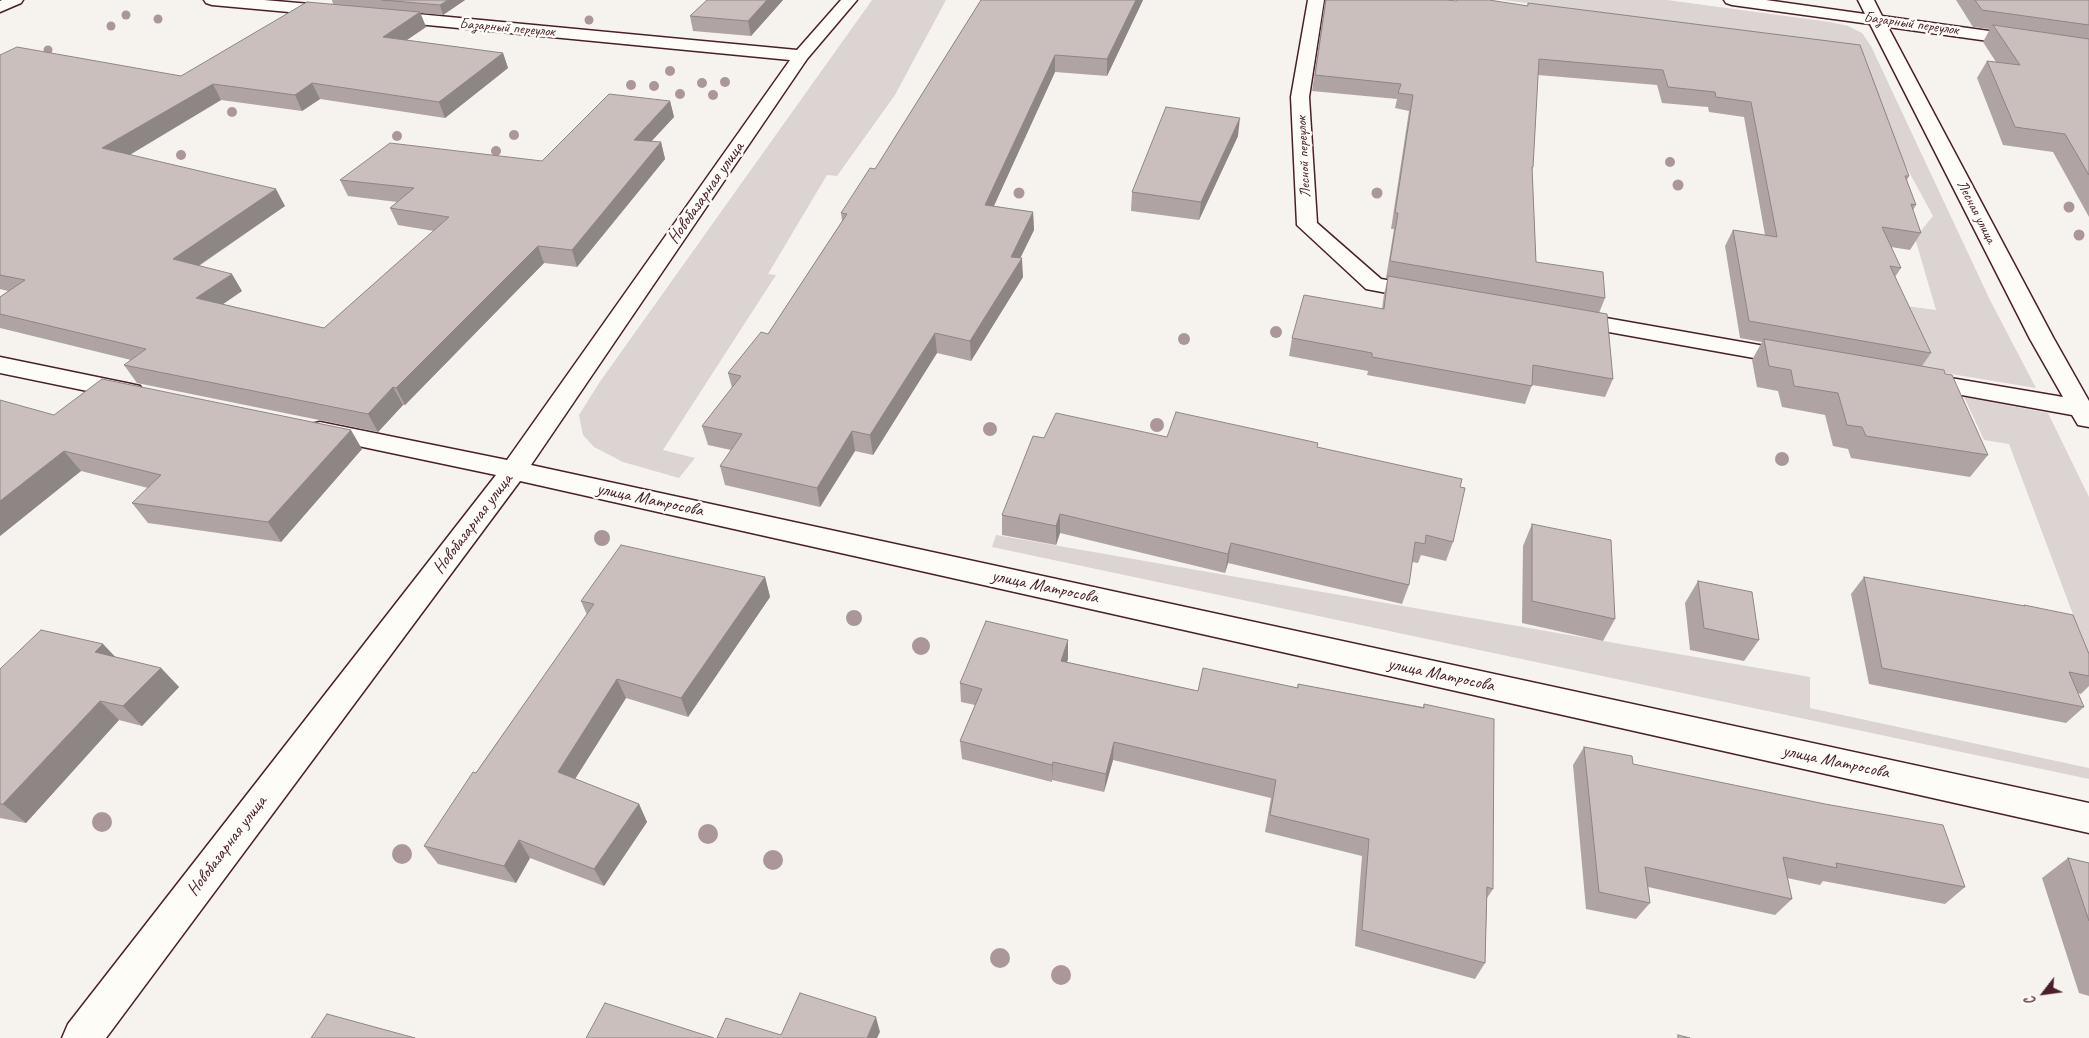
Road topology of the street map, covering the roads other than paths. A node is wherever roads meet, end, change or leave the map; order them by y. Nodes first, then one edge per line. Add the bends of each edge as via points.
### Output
1 (15, 0) edge
2 (212, 0) edge
3 (849, 0) edge
4 (1316, 0) edge
5 (1732, 0) edge
6 (1866, 0) edge
7 (0, 7) edge
8 (350, 13) edge
9 (370, 15) edge
10 (1876, 19) junction
11 (2089, 50) edge
12 (801, 56) junction
13 (1443, 296) edge
14 (1551, 316) edge
15 (1816, 362) edge
16 (0, 365) edge
17 (1895, 376) edge
18 (155, 396) edge
19 (2085, 416) edge
20 (300, 426) edge
21 (514, 470) junction
22 (2089, 818) edge
23 (82, 1038) edge

1 - 7 street
2 - 8 street
3 - 12 street, Новобазарная улица
4 - 13 street, Лесной переулок via 1300,97 1307,225 1374,284
5 - 10 street, Базарный переулок
6 - 10 street, Лесная улица
9 - 12 street, Базарный переулок
10 - 11 street, Базарный переулок
10 - 19 street, Лесная улица
12 - 21 street, Новобазарная улица
14 - 15 street
16 - 18 street
17 - 19 street
20 - 21 street, улица Матросова
21 - 22 street, улица Матросова
21 - 23 street, Новобазарная улица

